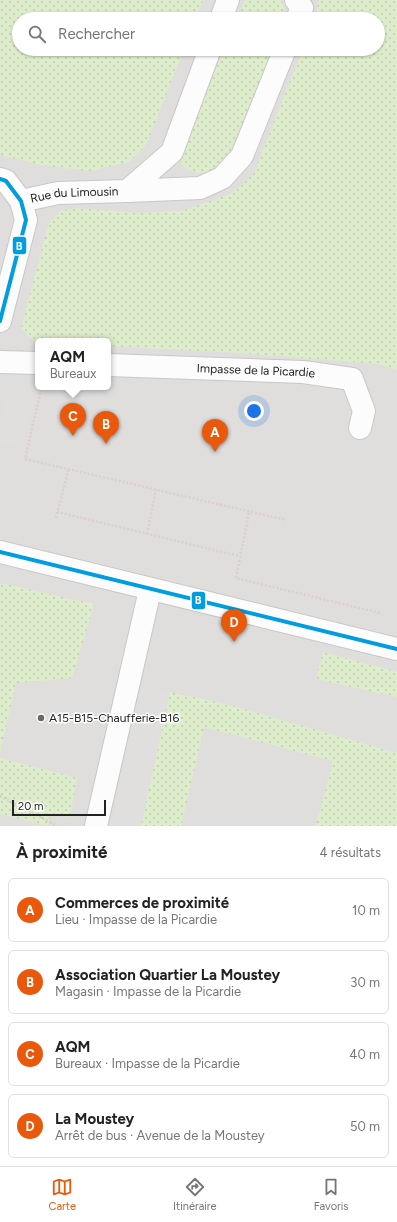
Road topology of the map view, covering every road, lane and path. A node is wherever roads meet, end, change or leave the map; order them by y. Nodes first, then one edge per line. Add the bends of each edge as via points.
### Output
1 (228, 0) edge
2 (296, 0) edge
3 (224, 12) edge
4 (300, 12) edge
5 (207, 56) edge
6 (282, 56) edge
7 (0, 179) edge
8 (127, 191) junction
9 (21, 201) junction
10 (0, 321) edge
11 (0, 362) edge
12 (35, 363) edge
13 (111, 365) edge
14 (40, 390) edge
15 (360, 428) dead end
16 (69, 468) junction
17 (156, 490) junction
18 (57, 512) junction
19 (249, 513) junction
20 (56, 518) dead end
21 (286, 520) dead end
22 (147, 534) junction
23 (0, 552) edge
24 (239, 556) junction
25 (150, 590) junction
26 (380, 613) dead end
27 (397, 649) edge
28 (0, 796) edge
29 (57, 826) edge
30 (96, 826) edge

1 - 3 street
2 - 4 street via 302,8
5 - 8 street, Rue du Limousin via 172,152
6 - 8 street via 242,156 222,178 200,188
7 - 9 street via 6,182
8 - 9 street, Rue du Limousin via 58,193
9 - 10 street via 26,220
11 - 12 street
13 - 15 street, Impasse de la Picardie via 303,372 352,379 364,411
14 - 16 path via 25,458
16 - 17 path
16 - 18 path
17 - 19 path
17 - 22 path
18 - 20 path
18 - 22 path
19 - 21 path
19 - 24 path
22 - 24 path
23 - 25 street
24 - 26 path via 236,578
25 - 27 street
25 - 30 street
28 - 29 path

